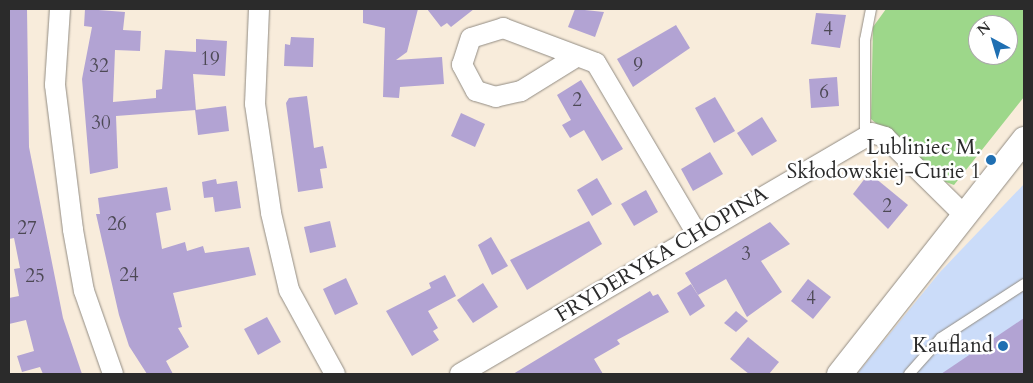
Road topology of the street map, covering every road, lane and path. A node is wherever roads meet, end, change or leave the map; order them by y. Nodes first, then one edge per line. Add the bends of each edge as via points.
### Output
1 (60, 9) edge
2 (259, 9) edge
3 (871, 9) edge
4 (576, 57) junction
5 (865, 135) junction
6 (1024, 139) edge
7 (965, 216) junction
8 (698, 234) junction
9 (1024, 284) edge
10 (113, 374) edge
11 (335, 374) edge
12 (460, 374) edge
13 (839, 374) edge
14 (909, 374) edge

1 - 10 street via 55,85 70,210 84,291
2 - 11 street via 255,104 271,212 289,290
3 - 5 lane via 866,40
4 - 4 street via 564,48 492,29 471,38 462,65 476,91 496,97 521,91
4 - 8 street via 600,68
5 - 7 street via 885,137
5 - 8 street, FRYDERYKA CHOPINA
6 - 7 street
7 - 13 street
8 - 12 street, FRYDERYKA CHOPINA
9 - 14 lane via 941,338

